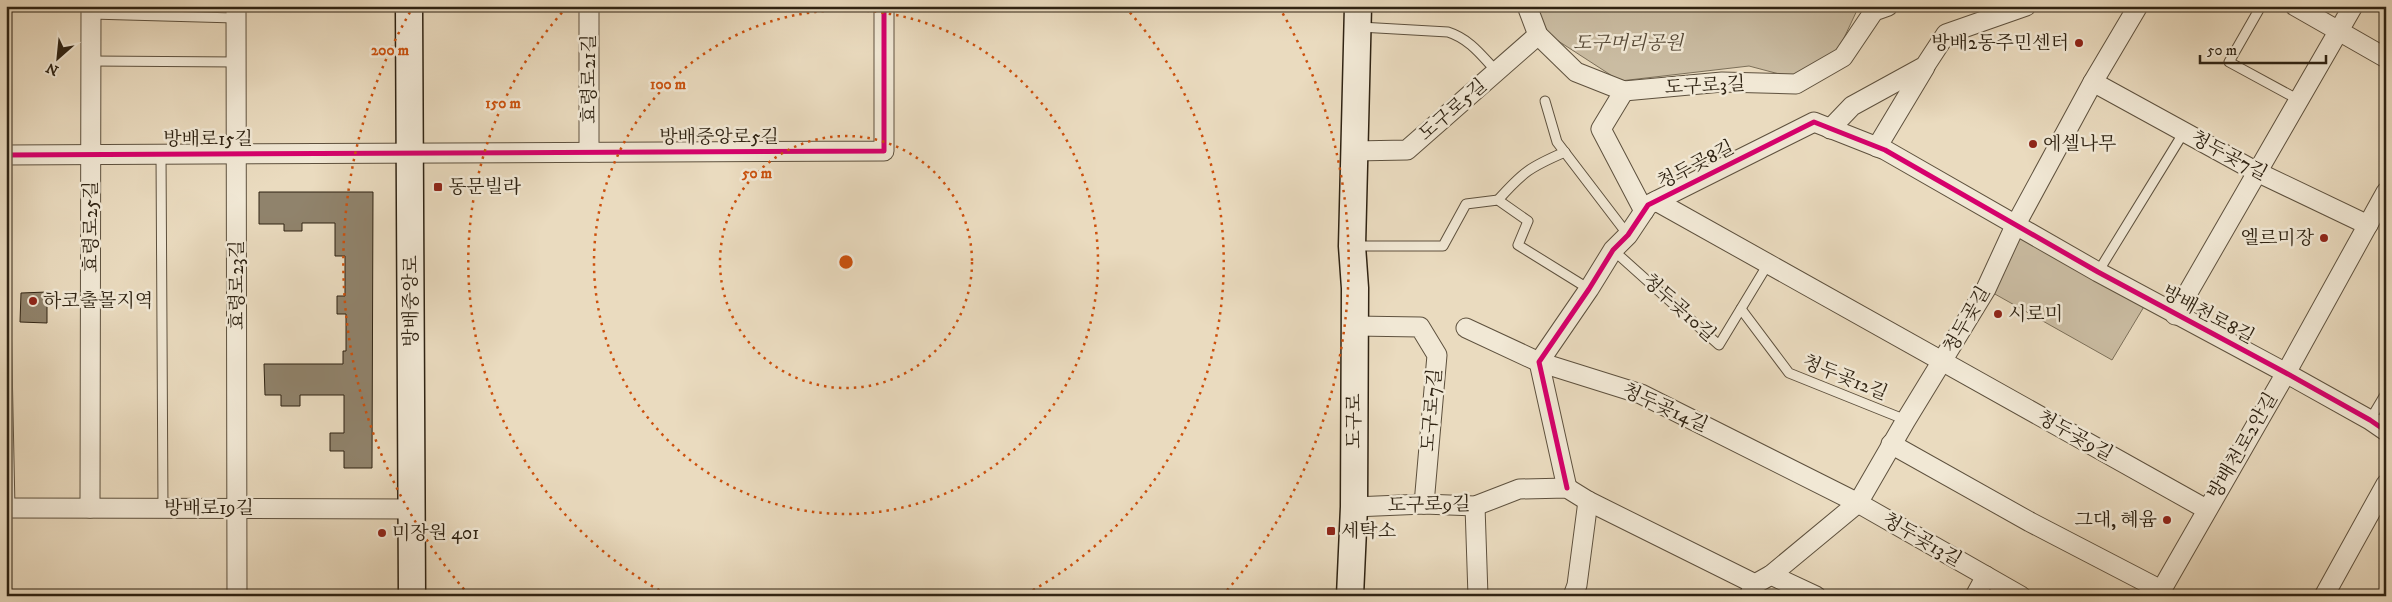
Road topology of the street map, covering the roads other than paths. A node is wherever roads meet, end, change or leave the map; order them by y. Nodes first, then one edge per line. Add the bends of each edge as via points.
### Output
1 (409, 6) edge
2 (589, 6) edge
3 (884, 6) edge
4 (1527, 6) edge
5 (1888, 6) edge
6 (2026, 6) edge
7 (2138, 6) edge
8 (2260, 6) edge
9 (2295, 6) edge
10 (2353, 6) edge
11 (91, 10) edge
12 (236, 12) edge
13 (1357, 17) edge
14 (2339, 32) junction
15 (1538, 35) junction
16 (2386, 58) edge
17 (91, 61) junction
18 (236, 62) junction
19 (1925, 66) junction
20 (1497, 72) junction
21 (2093, 82) junction
22 (1624, 91) junction
23 (2299, 100) junction
24 (1545, 101) dead end
25 (1830, 129) junction
26 (2184, 132) junction
27 (1877, 147) junction
28 (1354, 151) junction
29 (589, 152) junction
30 (1565, 152) junction
31 (410, 153) junction
32 (91, 154) junction
33 (161, 154) junction
34 (237, 154) junction
35 (6, 155) edge
36 (2257, 172) junction
37 (2386, 192) edge
38 (1498, 200) junction
39 (1650, 206) junction
40 (2368, 224) junction
41 (2015, 226) junction
42 (1628, 235) junction
43 (1352, 246) junction
44 (1613, 250) junction
45 (1768, 264) junction
46 (2098, 272) junction
47 (1590, 289) junction
48 (1741, 309) junction
49 (6, 315) edge
50 (2175, 315) junction
51 (1355, 326) junction
52 (1466, 328) dead end
53 (1539, 362) junction
54 (1943, 362) junction
55 (2286, 373) junction
56 (2386, 392) edge
57 (1906, 420) junction
58 (2370, 420) junction
59 (2386, 431) edge
60 (1892, 444) junction
61 (2386, 484) edge
62 (1567, 488) junction
63 (1588, 501) junction
64 (1858, 503) junction
65 (1424, 504) junction
66 (1475, 506) junction
67 (8, 508) edge
68 (90, 508) junction
69 (163, 508) junction
70 (237, 508) junction
71 (1354, 508) junction
72 (412, 509) junction
73 (2206, 509) junction
74 (1986, 576) junction
75 (1758, 585) edge
76 (2160, 593) edge
77 (237, 596) edge
78 (412, 596) edge
79 (1350, 596) edge
80 (1478, 596) edge
81 (1573, 596) edge
82 (1816, 596) edge
83 (1975, 596) edge
84 (2021, 596) edge
85 (2324, 596) edge

1 - 31 street, 방배중앙로
2 - 29 street, 효령로21길
3 - 29 street, 방배중앙로5길 via 884,151
4 - 15 street, 도구로3길
5 - 22 street, 도구로3길 via 1874,11 1843,56 1796,84 1722,82
6 - 19 street via 1946,34
7 - 21 street, 청두곶길
8 - 23 lane via 2229,62
9 - 14 street
10 - 14 street, 방배천로8길
11 - 12 lane, 효령로23길
11 - 17 street, 효령로25길
12 - 18 street, 효령로23길
13 - 20 lane via 1456,34 1472,45
13 - 28 street, 도구로
14 - 16 street
14 - 23 street, 방배천로8길
15 - 20 street, 도구로5길
15 - 22 street, 도구로3길 via 1576,72
17 - 18 lane
17 - 32 street, 효령로25길
18 - 34 street, 효령로23길
19 - 25 street via 1852,106
19 - 27 street
20 - 28 street, 도구로5길 via 1407,150
21 - 26 street, 청두곶7길
21 - 41 street, 청두곶길
22 - 39 street, 청두곶8길 via 1601,129
23 - 36 street, 방배천로8길
24 - 30 lane via 1558,142
25 - 27 street, 청두곶8길
25 - 39 street, 청두곶8길 via 1814,122
26 - 36 street, 청두곶7길
26 - 46 lane
27 - 41 street, 청두곶8길
28 - 43 street, 도구로
29 - 31 street, 방배중앙로5길
30 - 38 lane via 1534,165
30 - 42 lane
31 - 34 street, 방배로15길
31 - 72 street, 방배중앙로
32 - 33 street, 방배로15길
32 - 35 street, 방배로15길
32 - 68 street, 효령로25길
33 - 34 street, 방배로15길
33 - 69 lane, 방배로15길
34 - 70 street, 효령로23길
36 - 40 street, 청두곶7길
36 - 50 street, 방배천로8길
37 - 40 street, 방배천로2안길
38 - 43 lane via 1466,204 1442,246
38 - 47 lane via 1528,221 1518,245
39 - 42 street, 청두곶8길
39 - 45 street
40 - 55 street, 방배천로2안길
41 - 46 street, 방배천로8길
41 - 54 street, 청두곶길 via 1986,289
42 - 44 street, 청두곶8길
43 - 51 street, 도구로
44 - 47 street, 청두곶8길
44 - 48 lane, 청두곶10길 via 1719,345
45 - 48 lane, 청두곶10길
45 - 54 street
46 - 50 street, 방배천로8길
47 - 53 street, 청두곶8길
48 - 57 lane, 청두곶12길 via 1789,373
49 - 67 lane
50 - 55 street, 방배천로8길
51 - 65 street, 도구로7길 via 1420,327 1438,355
51 - 71 street, 도구로
52 - 53 street, 청두곶14길
53 - 62 street
53 - 64 street, 청두곶14길 via 1641,394
54 - 57 street, 청두곶길
54 - 73 street, 청두곶9길
55 - 58 street, 방배천로8길
55 - 73 street, 방배천로2안길
56 - 58 lane
57 - 60 street, 청두곶길
58 - 59 street, 방배천로8길
60 - 64 street, 청두곶길
60 - 76 street
61 - 85 street
62 - 63 street
62 - 66 street, 도구로9길 via 1519,490
63 - 75 street
63 - 81 street
64 - 74 street, 청두곶13길
64 - 75 street, 청두곶길
65 - 66 street, 도구로9길
65 - 71 street, 도구로9길
66 - 80 street
67 - 68 street, 방배로19길
68 - 69 street, 방배로19길
69 - 70 street, 방배로19길
70 - 72 street, 방배로19길
70 - 77 street, 효령로23길
71 - 79 street, 도구로
72 - 78 street, 방배중앙로
73 - 76 street, 방배천로2안길
74 - 83 street
74 - 84 street, 청두곶13길
75 - 82 street

